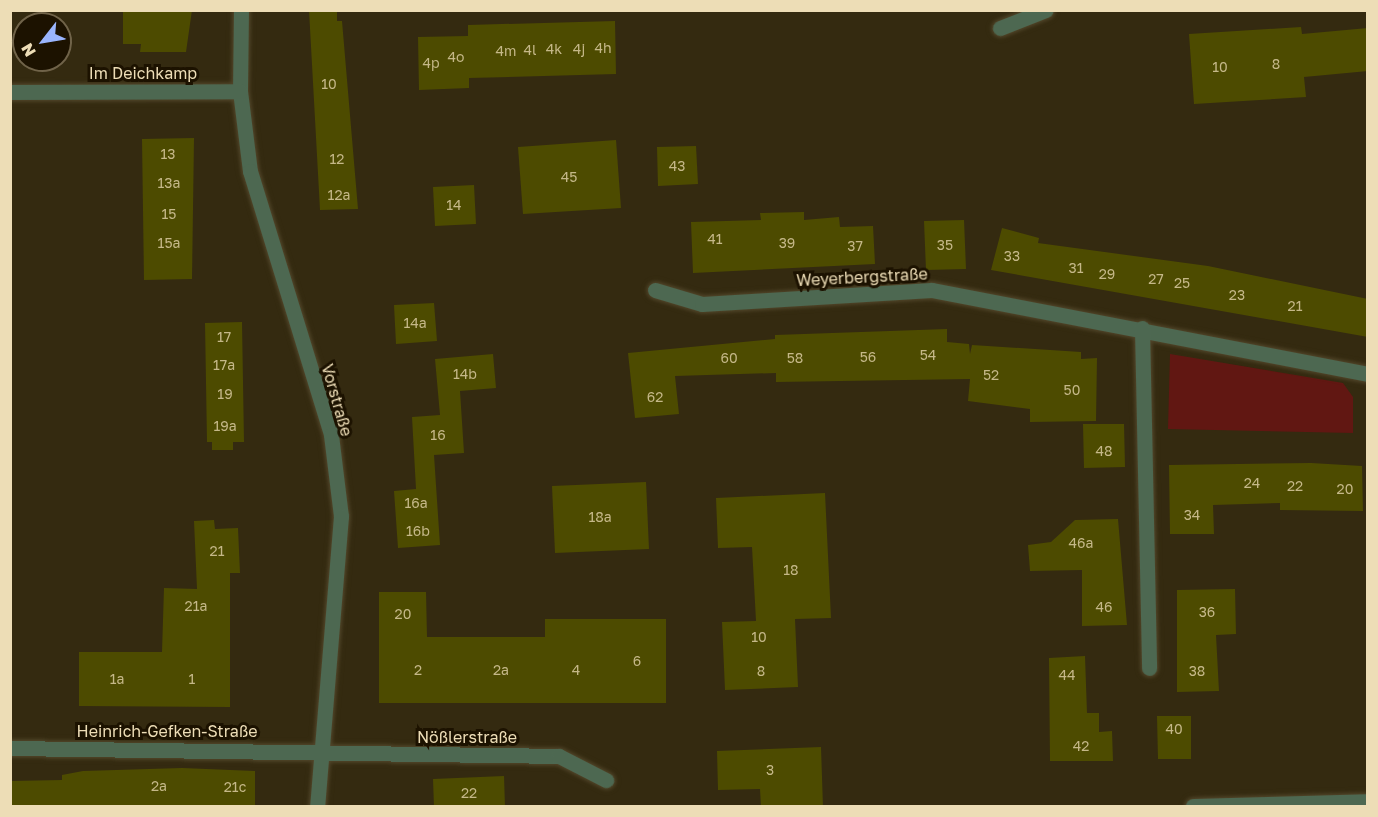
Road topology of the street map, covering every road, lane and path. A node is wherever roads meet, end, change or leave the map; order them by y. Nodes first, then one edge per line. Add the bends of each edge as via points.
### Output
1 (241, 10) edge
2 (1046, 10) edge
3 (1000, 27) dead end
4 (240, 91) junction
5 (10, 92) edge
6 (655, 290) dead end
7 (1142, 328) junction
8 (1368, 374) edge
9 (1149, 668) dead end
10 (10, 748) edge
11 (322, 754) junction
12 (606, 780) dead end
13 (1368, 801) edge
14 (316, 807) edge
15 (1193, 807) edge

1 - 4 street, Vorstraße
2 - 3 street
4 - 5 street, Im Deichkamp
4 - 11 street, Vorstraße via 250,171 331,435 342,516
6 - 7 street, Weyerbergstraße via 702,304 932,290
7 - 8 street, Weyerbergstraße
7 - 9 street
10 - 11 street, Heinrich-Gefken-Straße via 255,749
11 - 12 street, Nößlerstraße via 559,756
11 - 14 street, Vorstraße
13 - 15 street

